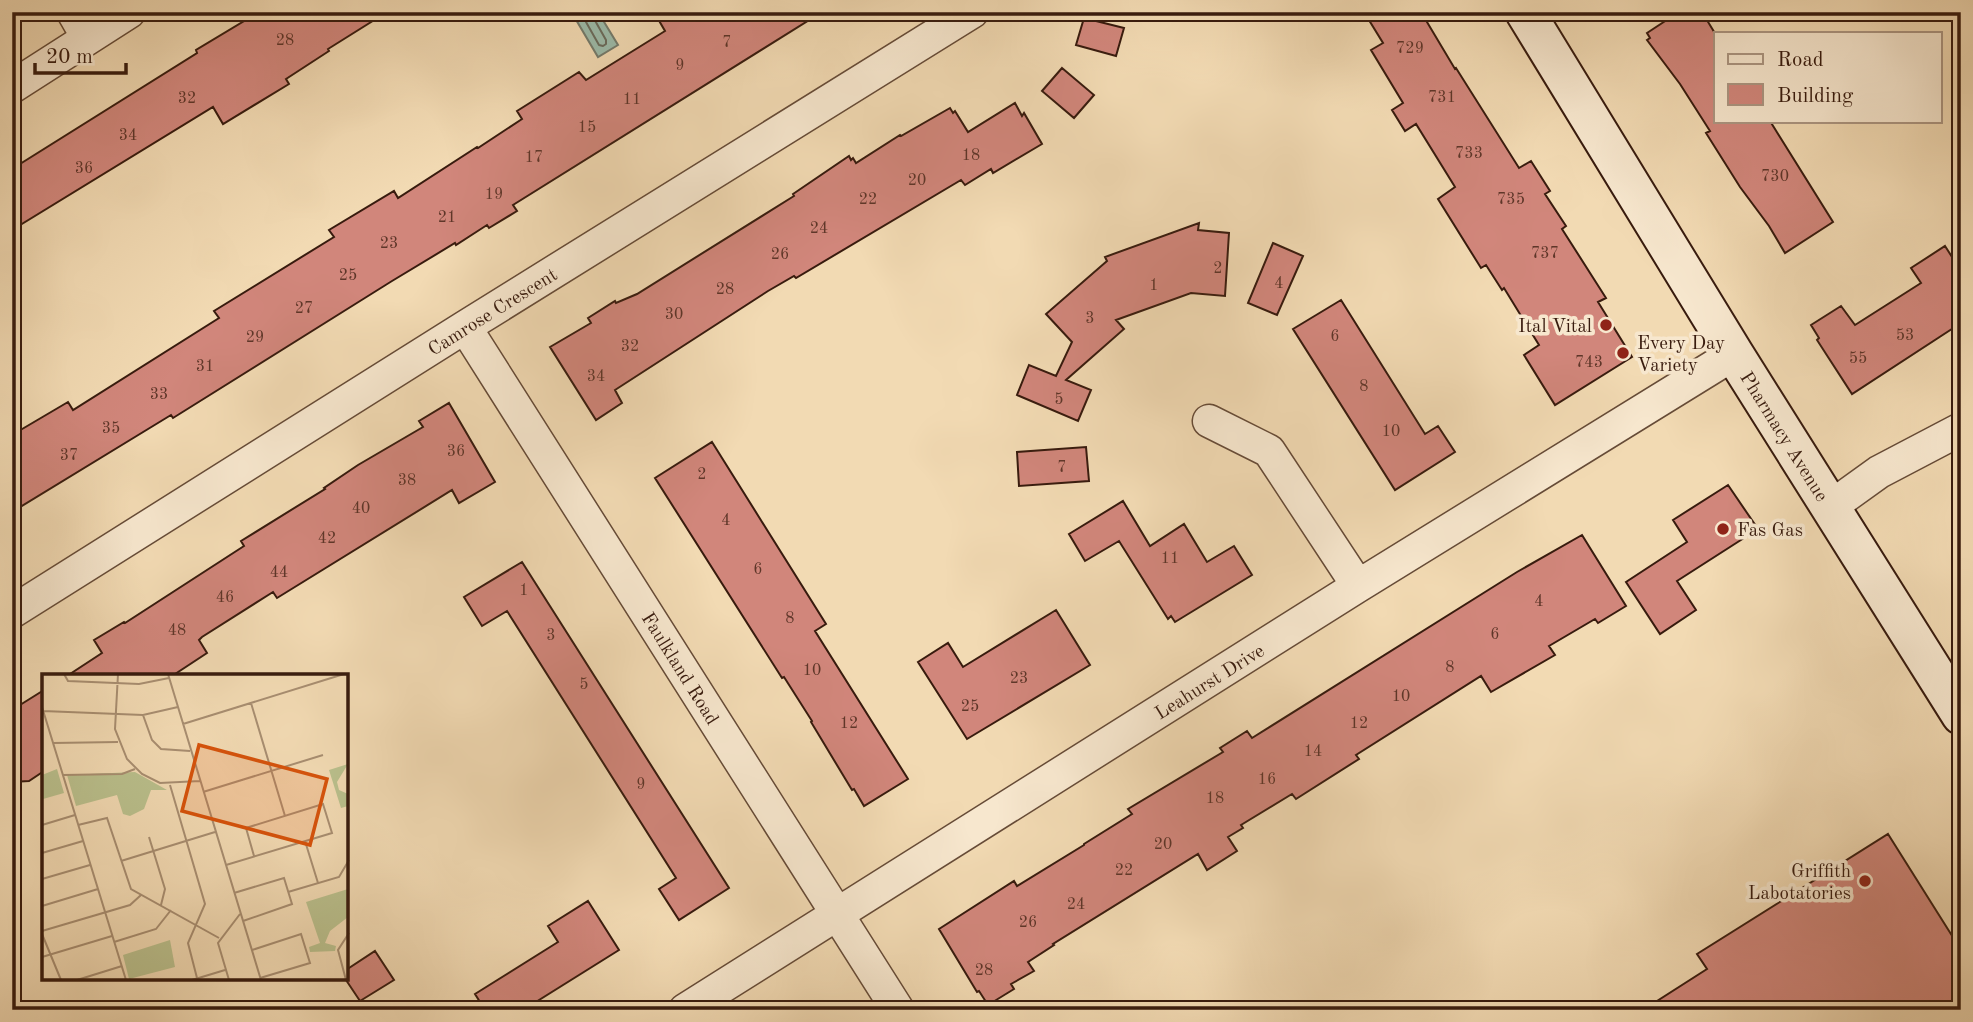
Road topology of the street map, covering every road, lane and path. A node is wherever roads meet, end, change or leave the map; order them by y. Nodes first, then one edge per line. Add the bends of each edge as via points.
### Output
1 (129, 12) edge
2 (972, 12) edge
3 (1525, 12) edge
4 (81, 25) edge
5 (12, 87) edge
6 (465, 327) junction
7 (1734, 354) junction
8 (1209, 421) dead end
9 (1961, 429) edge
10 (1829, 508) junction
11 (1358, 586) junction
12 (12, 612) edge
13 (1961, 715) edge
14 (838, 915) junction
15 (685, 1010) edge
16 (898, 1010) edge

1 - 4 street
2 - 6 street, Camrose Crescent
3 - 7 street, Pharmacy Avenue
4 - 5 street
6 - 12 street, Camrose Crescent
6 - 14 street, Faulkland Road
7 - 10 street, Pharmacy Avenue
7 - 11 street, Leahurst Drive
8 - 11 street via 1269,451
9 - 10 street via 1879,472
10 - 13 street, Pharmacy Avenue
11 - 14 street, Leahurst Drive
14 - 15 street, Leahurst Drive
14 - 16 street, Faulkland Road

